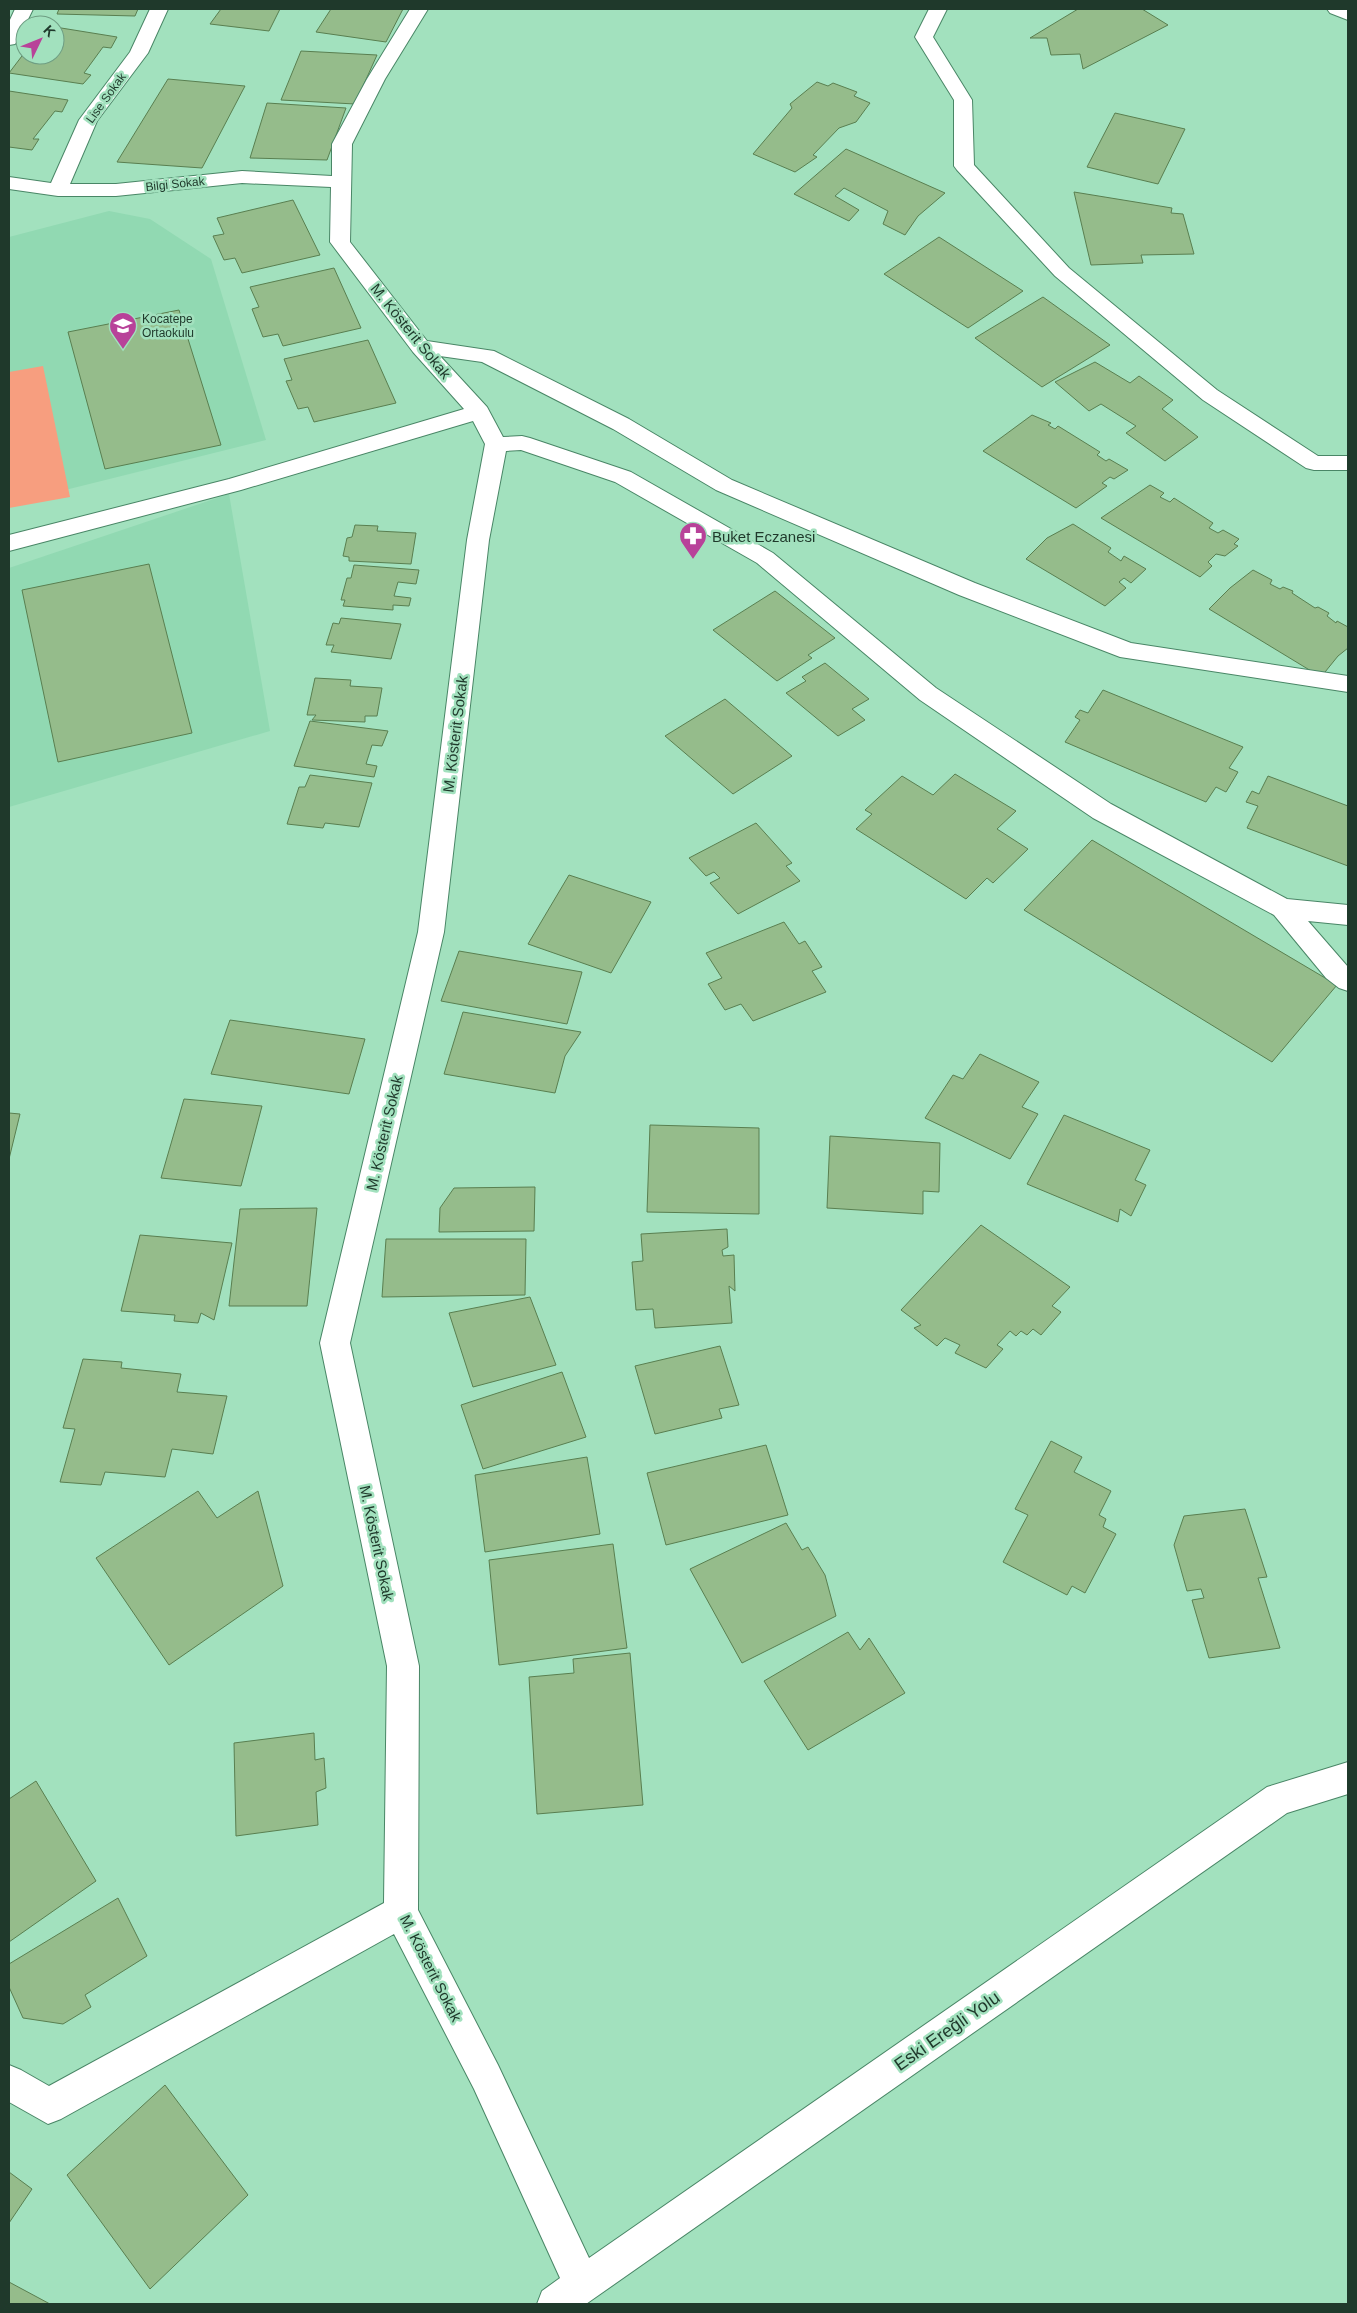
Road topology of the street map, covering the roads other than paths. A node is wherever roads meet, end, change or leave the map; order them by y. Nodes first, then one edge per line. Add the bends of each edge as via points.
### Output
1 (24, 9) edge
2 (159, 9) edge
3 (419, 9) edge
4 (938, 9) edge
5 (1336, 9) edge
6 (1348, 16) edge
7 (9, 40) edge
8 (341, 182) junction
9 (9, 183) edge
10 (58, 190) junction
11 (420, 346) junction
12 (478, 412) junction
13 (496, 444) junction
14 (1348, 463) edge
15 (9, 543) edge
16 (1348, 684) edge
17 (1283, 908) junction
18 (1348, 915) edge
19 (1348, 981) edge
20 (1348, 1778) edge
21 (401, 1912) junction
22 (9, 2082) edge
23 (569, 2295) edge

1 - 7 main road
2 - 10 main road, Lise Sokak via 139,54 88,120
3 - 8 main road, M. Kösterit Sokak via 376,79 342,144
4 - 14 main road via 924,38 963,100 964,166 1062,272 1210,395 1314,463
5 - 6 main road
8 - 10 main road, Bilgi Sokak via 242,177 116,190
8 - 11 main road, M. Kösterit Sokak via 340,242
9 - 10 main road, Bilgi Sokak
11 - 12 main road, M. Kösterit Sokak
11 - 16 main road via 487,356 620,424 724,485 967,589 1128,651
12 - 13 main road, M. Kösterit Sokak
12 - 15 main road via 233,485
13 - 17 main road via 522,443 623,477 765,558 928,694 1102,811
13 - 21 main road, M. Kösterit Sokak via 478,540 431,932 335,1343 403,1666
17 - 18 main road
17 - 19 main road
20 - 23 main road, Eski Ereğli Yolu via 1279,1799
21 - 22 main road via 48,2106
21 - 23 main road, M. Kösterit Sokak via 486,2078

